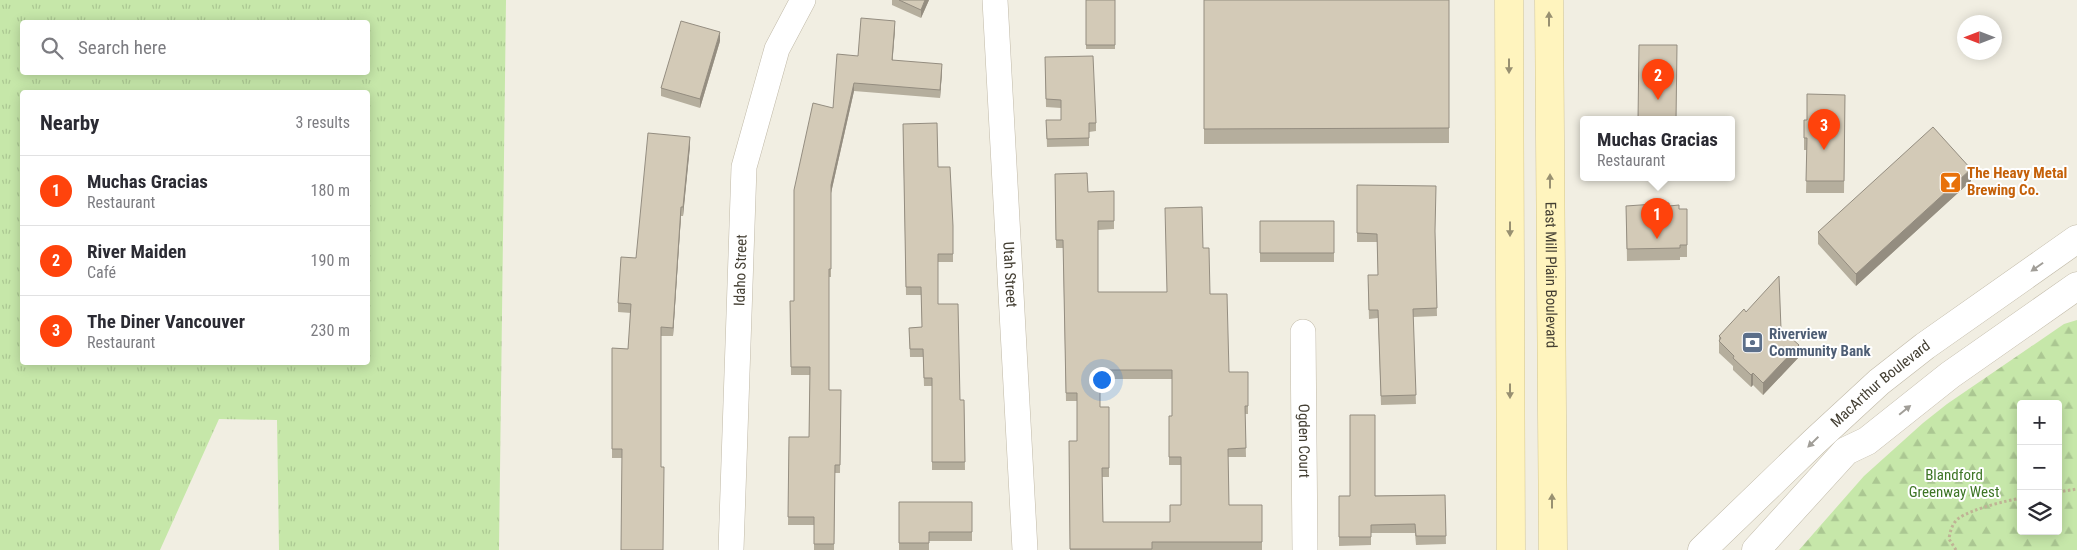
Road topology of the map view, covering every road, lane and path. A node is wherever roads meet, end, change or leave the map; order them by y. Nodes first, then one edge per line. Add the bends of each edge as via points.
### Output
1 (803, 0) edge
2 (994, 0) edge
3 (1509, 0) edge
4 (1549, 0) edge
5 (2077, 239) edge
6 (2077, 286) edge
7 (1303, 332) dead end
8 (1867, 441) junction
9 (2077, 489) edge
10 (2062, 491) edge
11 (2017, 499) edge
12 (731, 550) edge
13 (1025, 550) edge
14 (1305, 550) edge
15 (1511, 550) edge
16 (1553, 550) edge
17 (1702, 550) edge
18 (1756, 550) edge
19 (1778, 550) edge
20 (1956, 550) edge

1 - 12 street, Idaho Street via 777,49 744,167
2 - 13 street, Utah Street
3 -> 15 main road
16 -> 4 main road, East Mill Plain Boulevard
5 -> 17 street, MacArthur Boulevard via 1879,382
8 -> 6 street, MacArthur Boulevard via 1950,375
7 - 14 street, Ogden Court
8 - 18 street, MacArthur Boulevard via 1846,451
8 - 19 street via 1856,462
9 - 10 path
11 - 20 path via 1959,518 1950,529 1949,539

